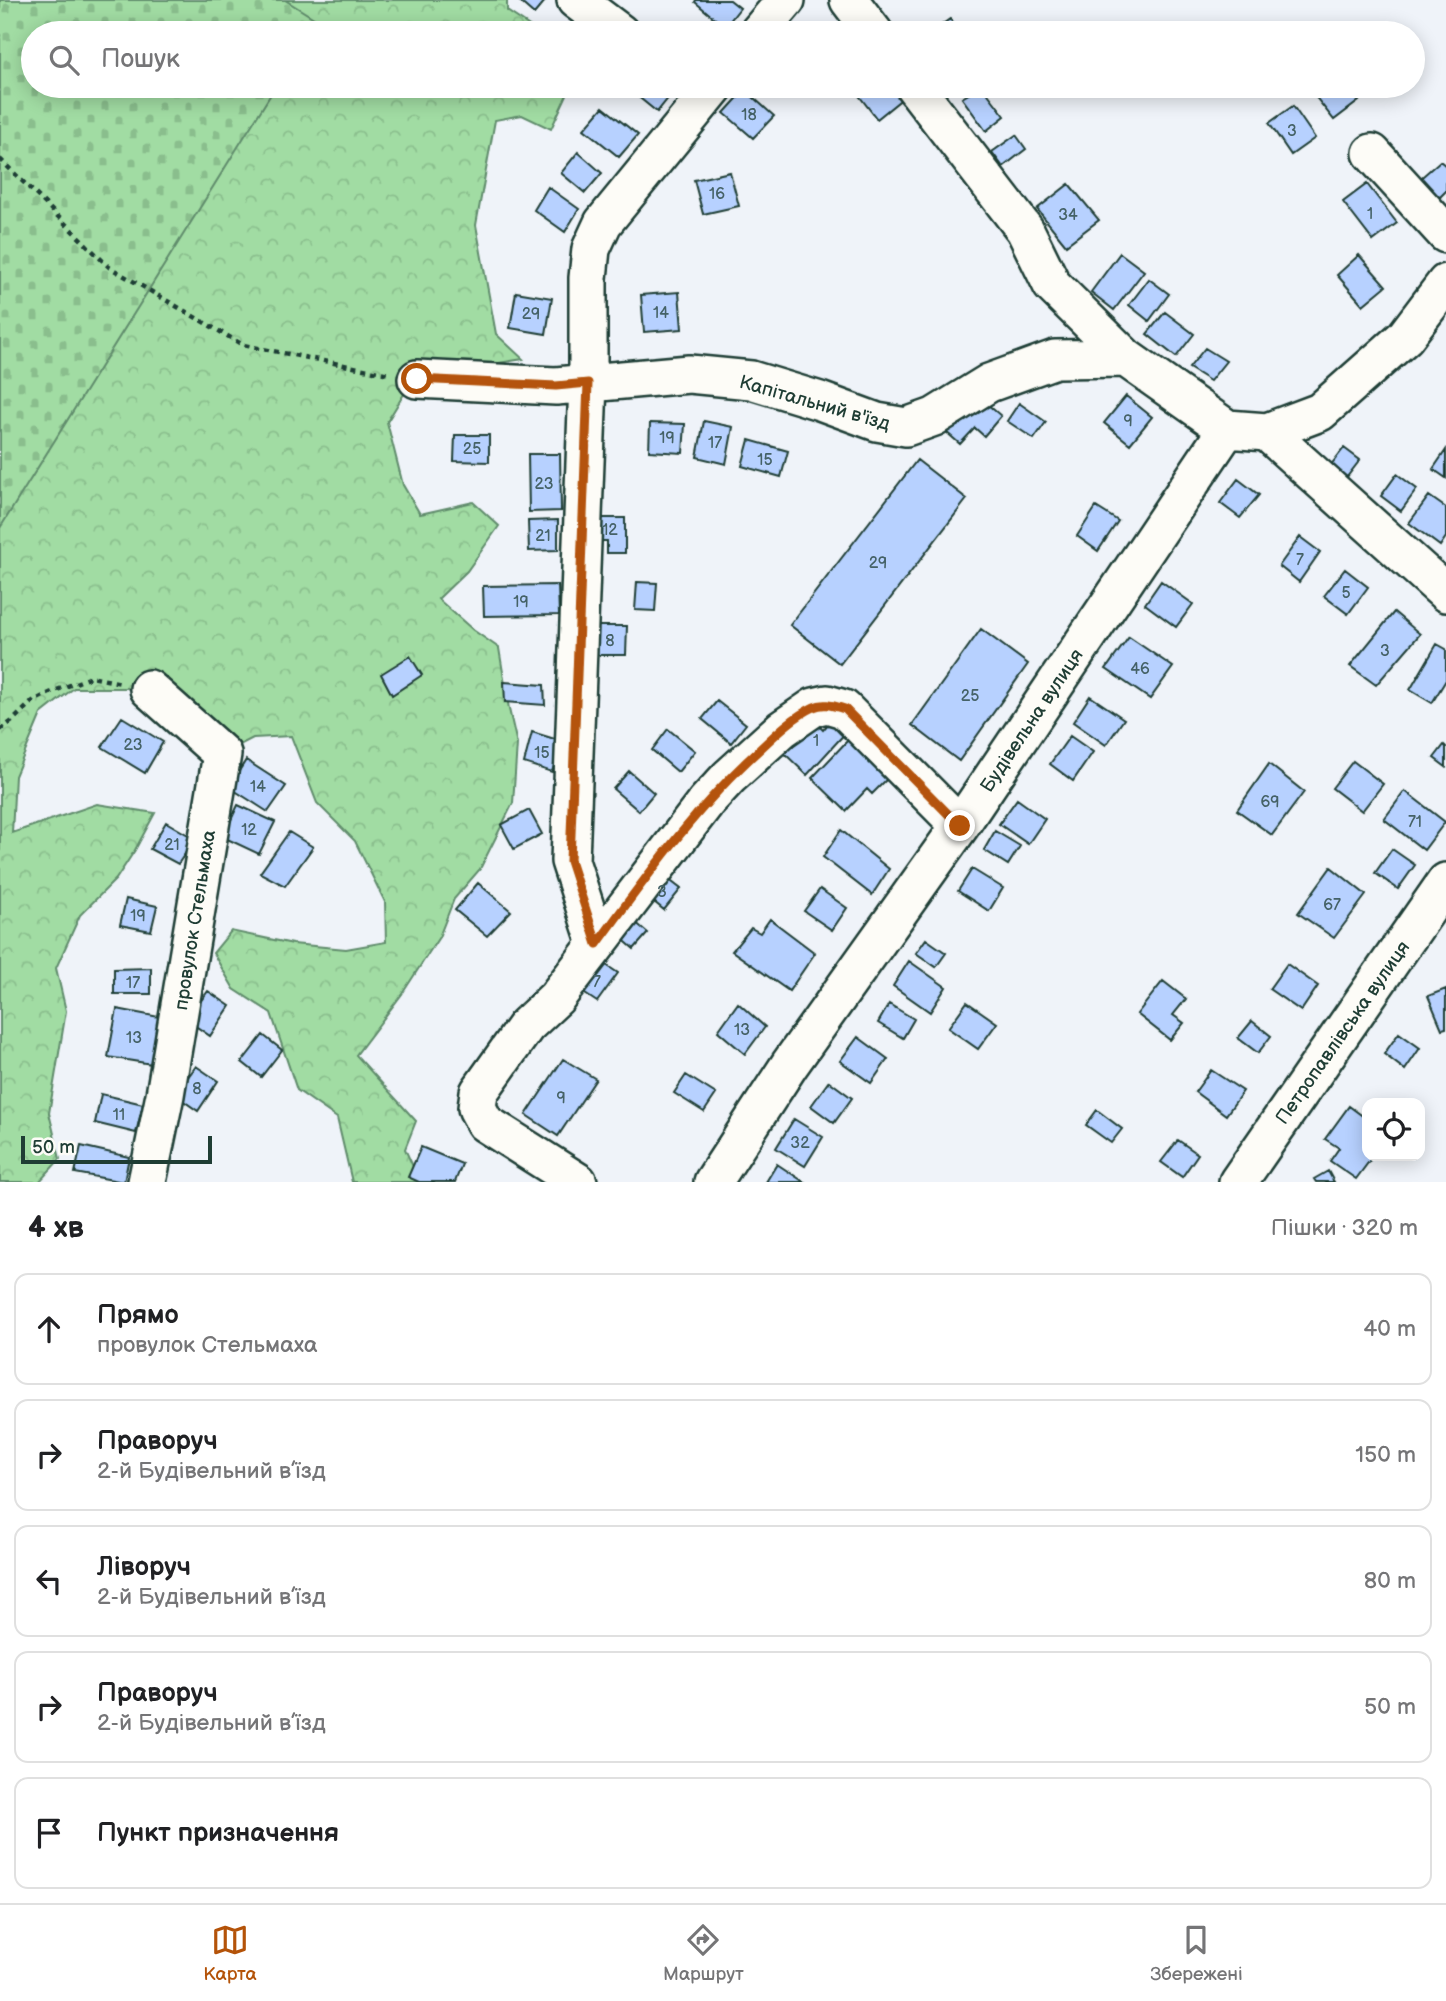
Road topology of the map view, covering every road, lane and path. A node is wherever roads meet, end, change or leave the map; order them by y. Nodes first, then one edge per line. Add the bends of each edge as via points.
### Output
1 (576, 0) edge
2 (786, 0) edge
3 (849, 0) edge
4 (604, 21) edge
5 (768, 21) edge
6 (865, 21) edge
7 (697, 98) edge
8 (923, 98) edge
9 (1371, 153) dead end
10 (0, 159) edge
11 (1446, 234) edge
12 (1446, 283) edge
13 (1126, 358) junction
14 (417, 379) joint
15 (588, 383) junction
16 (1227, 429) junction
17 (1267, 432) junction
18 (1446, 593) edge
19 (149, 689) joint
20 (0, 730) edge
21 (960, 826) junction
22 (1446, 882) edge
23 (597, 944) junction
24 (147, 1182) edge
25 (578, 1182) edge
26 (713, 1182) edge
27 (1238, 1182) edge

1 - 4 street
2 - 5 street
3 - 6 street
7 - 15 street via 603,223 591,249
8 - 13 street via 1025,230 1052,285
9 - 11 street
10 - 14 path via 109,267 243,345
12 - 17 street via 1405,337 1320,412
13 - 15 street, Капітальний в'їзд via 1055,359 989,383 934,417 906,427 877,422 751,380 689,374
13 - 16 street
14 - 15 street via 556,386
15 - 23 street via 570,861
16 - 17 street
16 - 21 street, Будівельна вулиця
17 - 18 street
19 - 20 path via 91,677 33,701
19 - 24 street, провулок Стельмаха via 222,754
21 - 23 street via 845,709 827,704 814,707 782,729 706,802
21 - 26 street, Будівельна вулиця via 790,1064
22 - 27 street, Петропавлівська вулиця
23 - 25 street via 556,998 526,1026 480,1092 477,1108 485,1123

